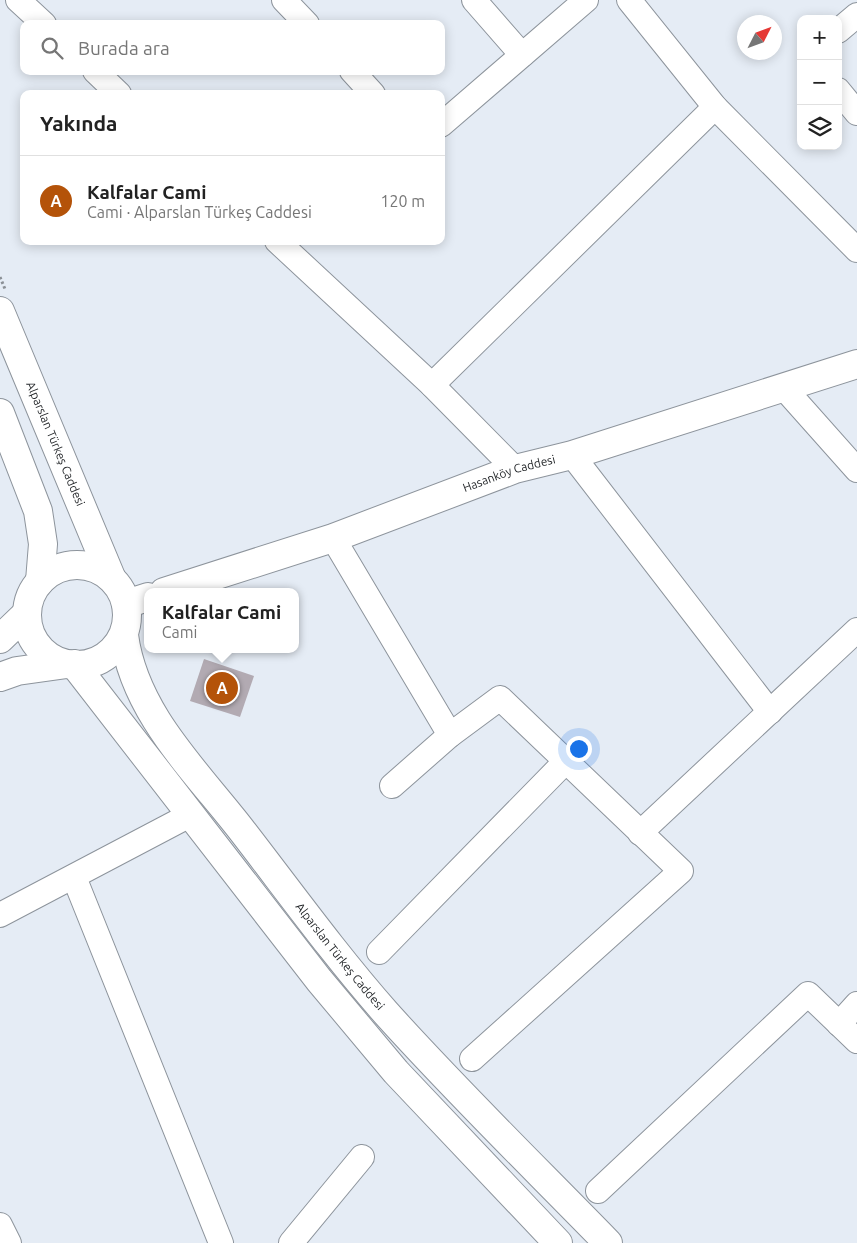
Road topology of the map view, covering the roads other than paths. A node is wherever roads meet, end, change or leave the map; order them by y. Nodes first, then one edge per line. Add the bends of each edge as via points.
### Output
1 (18, 0) edge
2 (284, 0) edge
3 (474, 0) edge
4 (586, 0) edge
5 (630, 0) edge
6 (857, 15) edge
7 (40, 20) edge
8 (303, 20) edge
9 (842, 28) edge
10 (522, 55) junction
11 (99, 75) edge
12 (356, 75) edge
13 (115, 90) edge
14 (369, 90) edge
15 (842, 95) edge
16 (716, 107) junction
17 (857, 113) edge
18 (445, 122) edge
19 (292, 246) edge
20 (857, 250) edge
21 (3, 301) edge
22 (857, 364) edge
23 (432, 385) junction
24 (784, 388) junction
25 (0, 413) edge
26 (572, 455) junction
27 (514, 469) junction
28 (857, 470) edge
29 (333, 538) junction
30 (111, 578) junction
31 (40, 581) junction
32 (177, 588) edge
33 (137, 600) edge
34 (27, 613) junction
35 (857, 630) edge
36 (124, 635) junction
37 (0, 639) edge
38 (70, 664) junction
39 (0, 677) edge
40 (770, 712) junction
41 (450, 735) junction
42 (565, 762) junction
43 (392, 786) dead end
44 (190, 815) junction
45 (640, 832) junction
46 (74, 876) junction
47 (0, 915) edge
48 (378, 952) dead end
49 (857, 1004) edge
50 (839, 1024) junction
51 (857, 1042) edge
52 (472, 1059) dead end
53 (362, 1157) dead end
54 (598, 1191) dead end
55 (0, 1225) edge
56 (9, 1243) edge
57 (221, 1243) edge
58 (291, 1243) edge
59 (558, 1243) edge
60 (608, 1243) edge

1 - 7 street
2 - 8 street
3 - 10 street
4 - 10 street
5 - 16 street
6 - 9 street
10 - 18 street
11 - 13 street
12 - 14 street
15 - 17 street
16 - 20 street
16 - 23 street
19 - 23 street
21 - 30 main road, Alparslan Türkeş Caddesi
22 - 24 main road, Hasanköy Caddesi
23 - 27 street
24 - 26 main road, Hasanköy Caddesi
24 - 28 street
25 - 31 main road via 38,511 43,544
26 - 27 main road, Hasanköy Caddesi
26 - 40 street
27 - 29 main road, Hasanköy Caddesi
29 - 32 main road, Hasanköy Caddesi
29 - 41 street
30 - 31 main road via 97,569 74,565 52,571
30 - 33 main road via 120,589
31 - 34 main road via 31,596
33 - 36 main road
34 - 37 main road
34 - 38 main road via 30,630 38,646 50,657
35 - 40 street
36 - 38 main road via 100,660 84,665
36 - 60 main road, Alparslan Türkeş Caddesi via 127,660 151,713 180,755 346,966 387,1013
38 - 39 main road via 17,671
38 - 44 main road
40 - 45 street
41 - 42 street via 500,698
41 - 43 street
42 - 45 street
42 - 48 street
44 - 46 street
44 - 59 main road via 318,980 396,1072
45 - 52 street via 681,871
46 - 47 street
46 - 57 street
49 - 50 street
50 - 51 street
50 - 54 street via 808,994
53 - 58 street
55 - 56 street

